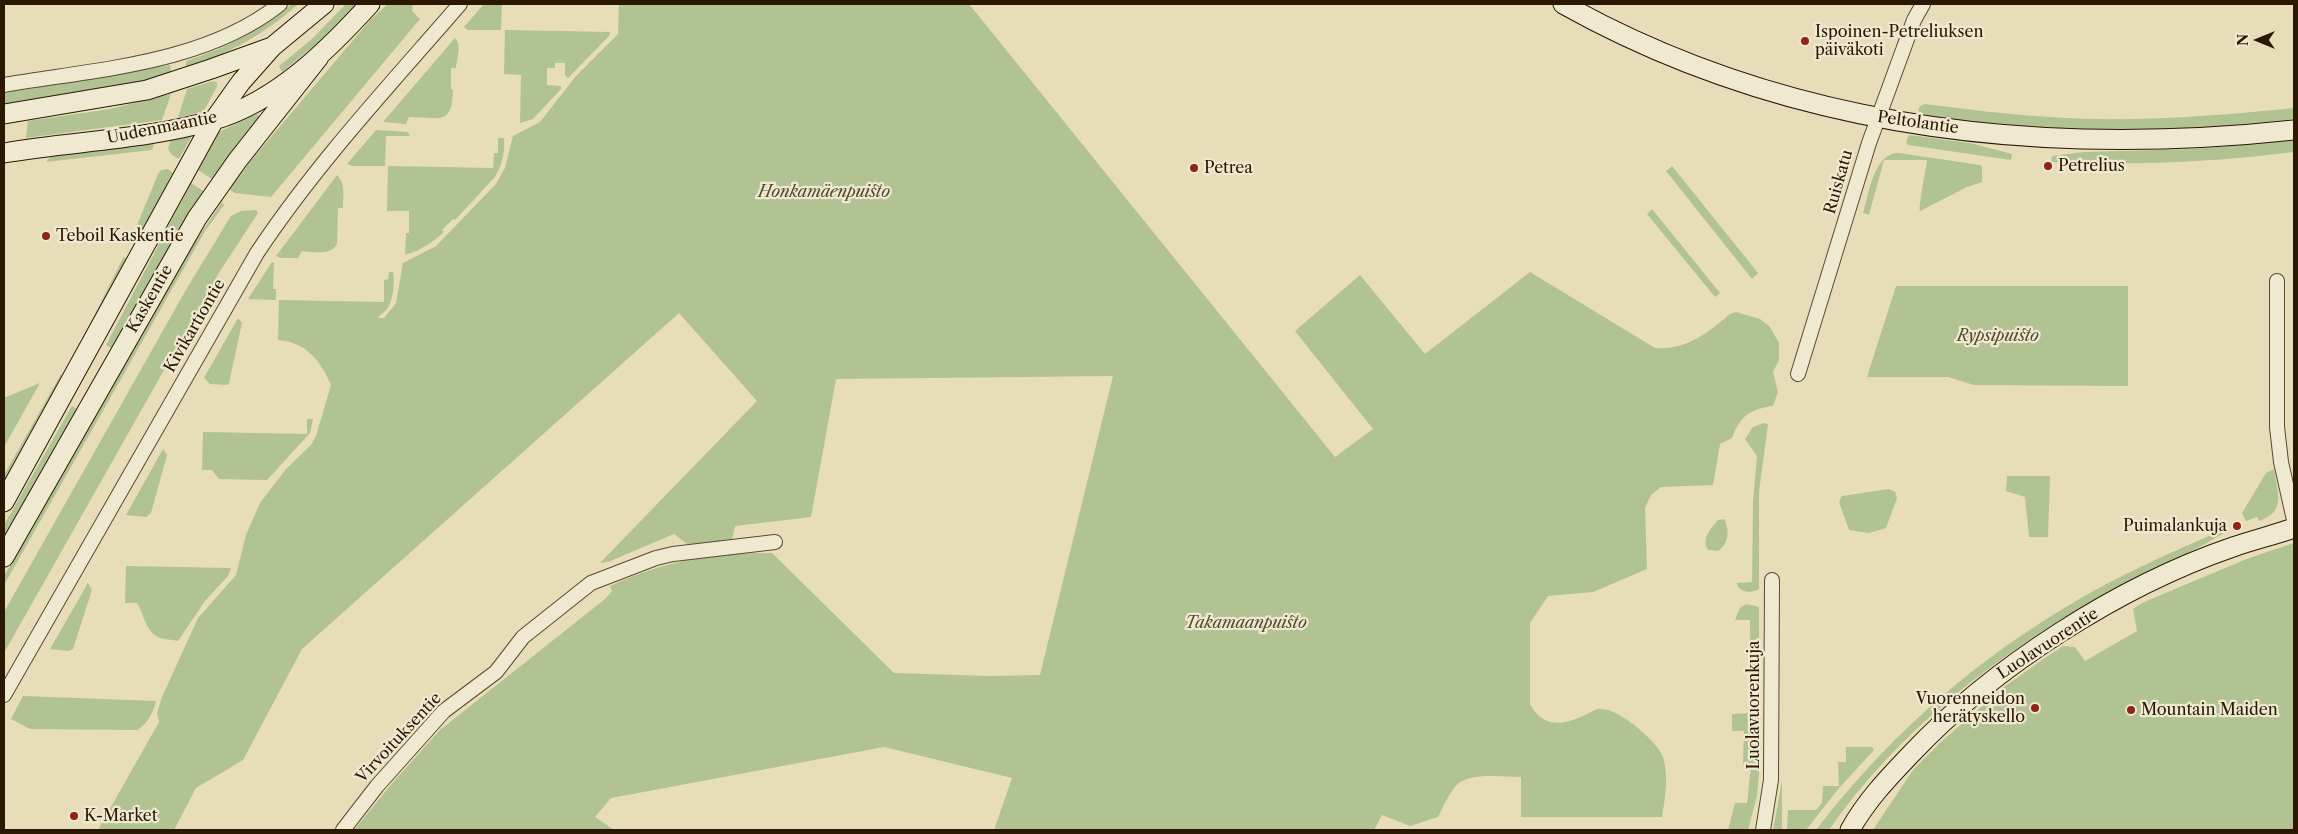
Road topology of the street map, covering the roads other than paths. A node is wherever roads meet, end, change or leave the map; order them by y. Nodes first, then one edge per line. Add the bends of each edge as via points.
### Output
1 (280, 4) edge
2 (324, 4) edge
3 (370, 4) edge
4 (460, 4) edge
5 (1563, 4) edge
6 (1923, 4) edge
7 (272, 47) junction
8 (319, 57) junction
9 (4, 85) edge
10 (4, 114) edge
11 (1878, 118) junction
12 (214, 120) junction
13 (2294, 130) edge
14 (4, 153) edge
15 (2277, 281) dead end
16 (1798, 374) dead end
17 (4, 502) edge
18 (2294, 520) edge
19 (2294, 528) edge
20 (775, 542) dead end
21 (4, 557) edge
22 (1772, 580) dead end
23 (4, 696) edge
24 (343, 830) edge
25 (1763, 830) edge
26 (1850, 830) edge

1 - 9 street via 244,29 176,55
2 - 7 main road
3 - 8 main road, Uudenmaantie
4 - 23 street, Kivikartiontie via 328,158 257,253
5 - 11 main road, Peltolantie via 1641,44 1688,63 1815,104
6 - 11 street, Ruiskatu
7 - 10 main road via 147,90
7 - 12 main road, Kaskentie
8 - 12 main road, Uudenmaantie via 278,88
8 - 21 main road, Kaskentie via 237,161 197,218
11 - 13 main road, Peltolantie via 2036,138 2086,140 2222,138
11 - 16 street, Ruiskatu
12 - 14 main road, Uudenmaantie
12 - 17 main road, Kaskentie
15 - 18 street via 2277,428
19 - 26 main road, Luolavuorentie via 2232,548 2139,588 2033,651 1991,681 1921,743 1883,783
20 - 24 street, Virvoituksentie via 673,554 591,583 523,637 496,672 444,711 377,786
22 - 25 street, Luolavuorenkuja via 1771,780

